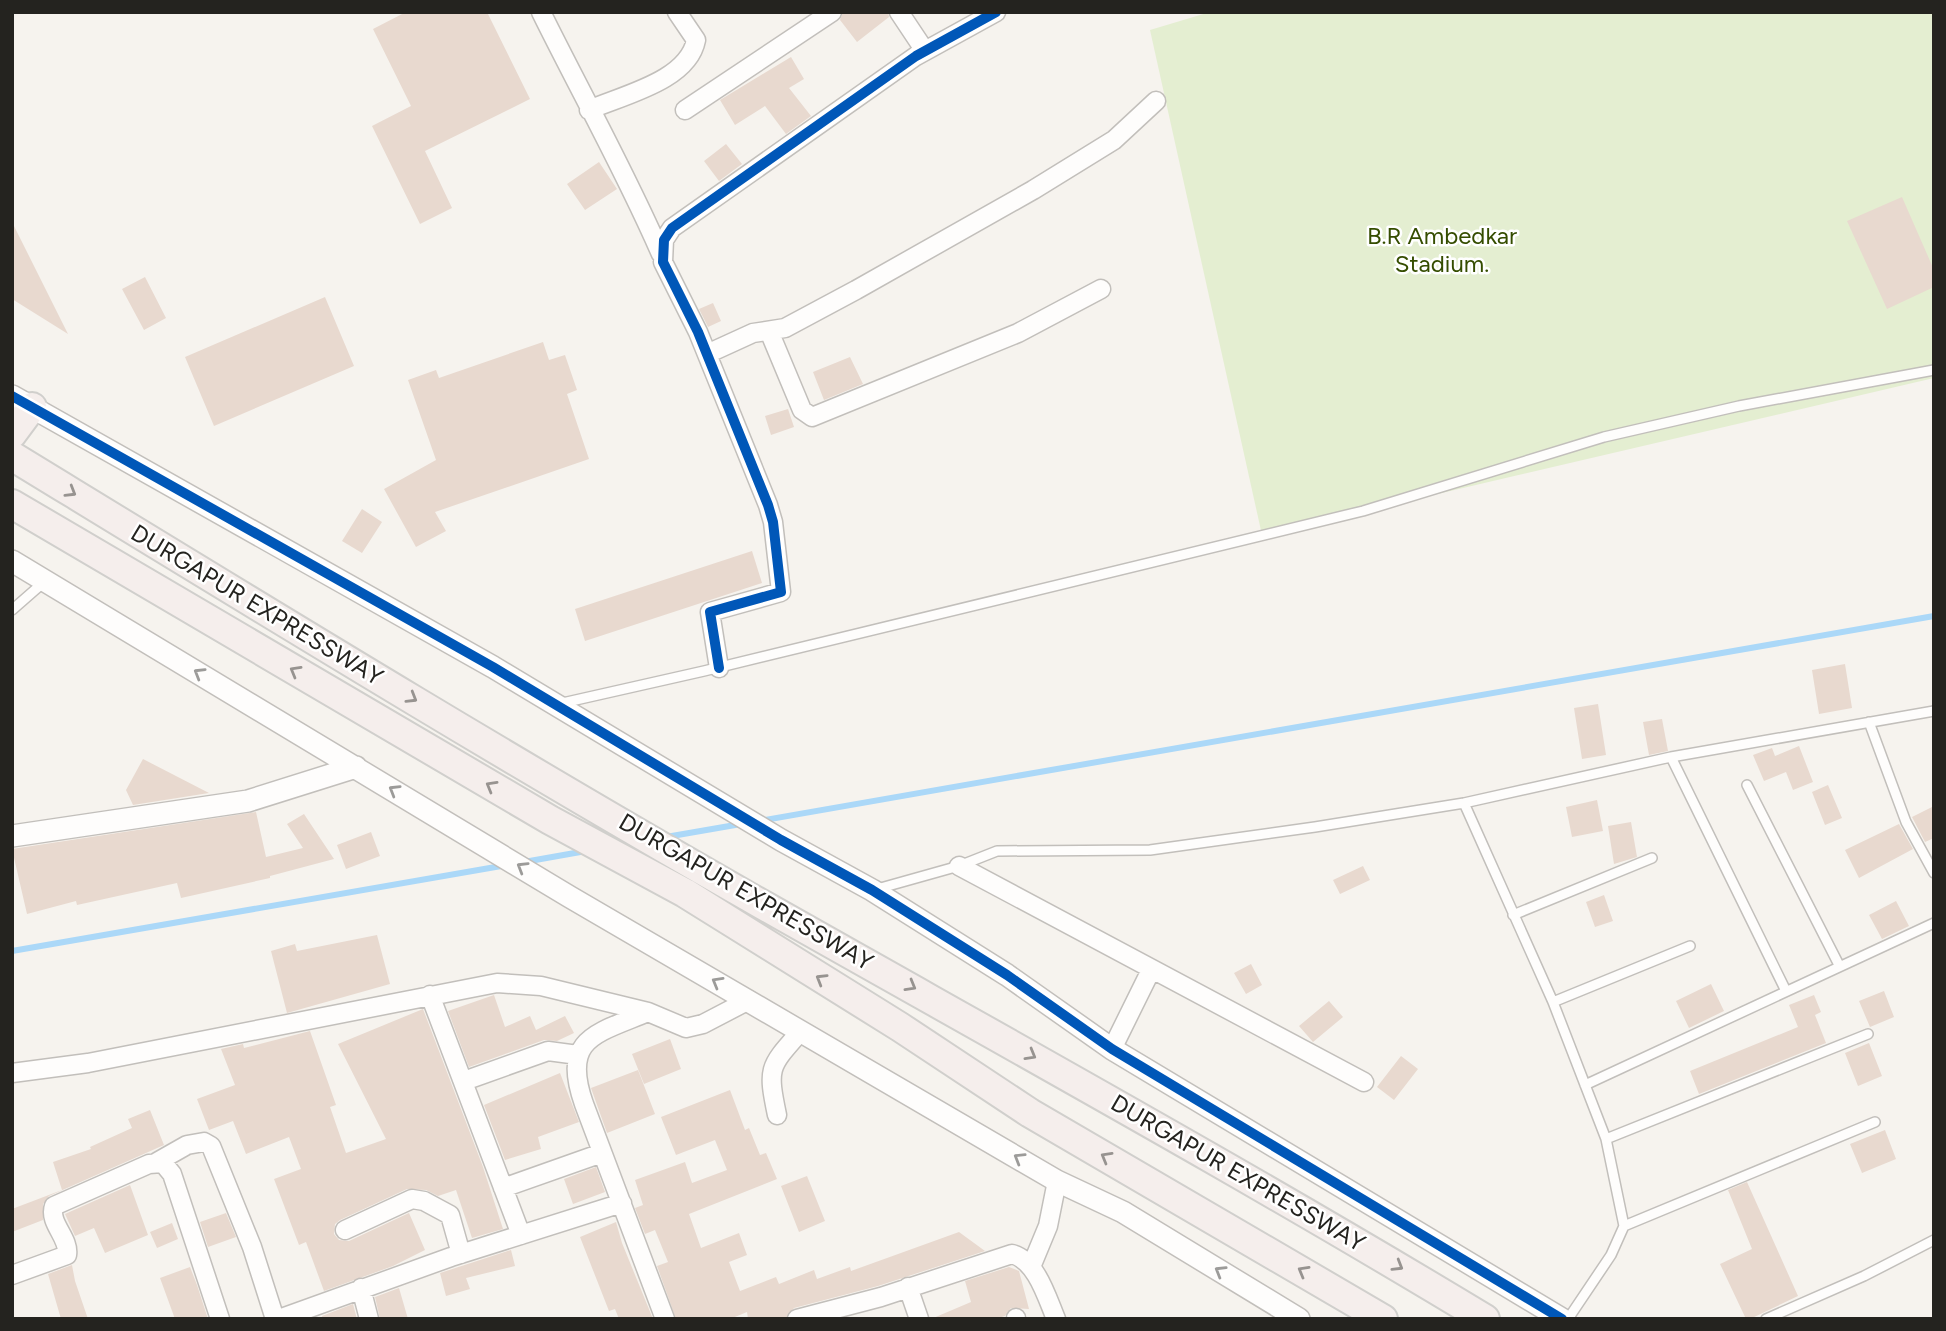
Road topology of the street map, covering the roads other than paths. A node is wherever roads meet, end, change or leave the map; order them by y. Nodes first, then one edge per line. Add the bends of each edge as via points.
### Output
1 (541, 12) edge
2 (677, 12) edge
3 (832, 12) edge
4 (899, 12) edge
5 (996, 12) edge
6 (925, 51) junction
7 (1156, 100) dead end
8 (589, 110) junction
9 (685, 110) dead end
10 (661, 254) junction
11 (1101, 289) dead end
12 (769, 331) junction
13 (707, 354) junction
14 (1934, 370) edge
15 (22, 402) edge
16 (12, 434) edge
17 (12, 456) edge
18 (12, 504) edge
19 (12, 561) edge
20 (45, 581) junction
21 (12, 610) edge
22 (719, 667) junction
23 (556, 704) junction
24 (1934, 712) edge
25 (1869, 722) junction
26 (1671, 757) junction
27 (356, 767) junction
28 (1747, 785) dead end
29 (1464, 803) junction
30 (12, 836) edge
31 (1652, 858) dead end
32 (959, 866) junction
33 (1934, 873) edge
34 (872, 890) junction
35 (1513, 915) junction
36 (1934, 923) edge
37 (1690, 946) dead end
38 (1839, 965) junction
39 (1151, 970) junction
40 (1785, 989) junction
41 (430, 995) junction
42 (749, 1000) junction
43 (1553, 1002) junction
44 (648, 1012) junction
45 (801, 1031) junction
46 (1868, 1034) dead end
47 (1112, 1049) junction
48 (578, 1055) junction
49 (12, 1073) edge
50 (464, 1081) junction
51 (1364, 1082) dead end
52 (1585, 1085) junction
53 (776, 1115) dead end
54 (1875, 1122) dead end
55 (1606, 1139) junction
56 (602, 1153) junction
57 (157, 1162) junction
58 (1057, 1181) junction
59 (503, 1188) junction
60 (622, 1203) junction
61 (1623, 1226) junction
62 (345, 1230) dead end
63 (521, 1235) junction
64 (1934, 1240) edge
65 (461, 1254) junction
66 (1031, 1267) junction
67 (12, 1275) edge
68 (908, 1287) junction
69 (361, 1288) junction
70 (220, 1319) edge
71 (277, 1319) edge
72 (369, 1319) edge
73 (666, 1319) edge
74 (797, 1319) edge
75 (919, 1319) edge
76 (1056, 1319) edge
77 (1299, 1319) edge
78 (1383, 1319) edge
79 (1485, 1319) edge
80 (1562, 1319) edge
81 (1569, 1319) edge
82 (1766, 1319) edge

1 - 8 street
2 - 8 street via 696,40 687,62 676,73
3 - 9 street
4 - 6 street
5 - 6 street
6 - 10 street via 672,228
7 - 12 street via 1114,140 1033,190 803,320
8 - 10 street via 636,196
10 - 13 street
11 - 12 street via 1018,333 813,417 802,411
12 - 13 street via 740,337
13 - 22 street via 773,522 781,592 710,612
14 - 22 lane via 1739,406 1604,438 1363,511
15 - 16 highway
15 - 23 street
17 -> 79 highway, DURGAPUR EXPRESSWAY via 578,796
78 -> 18 highway, DURGAPUR EXPRESSWAY via 1030,1113 685,893 550,820
19 - 20 street
20 - 21 lane
27 -> 20 street
22 - 23 lane
23 - 34 street
24 - 25 lane
25 - 26 lane
25 - 33 lane via 1906,821
26 - 29 lane
26 - 40 lane
27 - 30 street via 248,802
42 -> 27 street
28 - 38 lane
29 - 32 lane via 1150,849 997,851
29 - 35 lane
31 - 35 lane
32 - 34 lane
32 - 39 street
34 - 47 street via 1007,975
35 - 43 lane
36 - 38 lane
37 - 43 lane
38 - 40 lane
39 - 47 street
39 - 51 street
40 - 52 lane
41 - 44 street via 511,982
41 - 49 street via 88,1063
41 - 50 street
42 - 44 street via 692,1027
42 - 45 street
43 - 52 lane
44 - 48 street via 593,1037
45 - 53 street via 775,1060 769,1078
58 -> 45 street
46 - 55 lane
47 - 80 street
48 - 50 street via 548,1051
48 - 56 street via 576,1082
50 - 59 street
52 - 55 lane
54 - 61 lane
55 - 61 lane
56 - 59 street
56 - 60 street
57 - 67 street via 54,1206 52,1215 67,1255
57 - 70 street via 168,1166 172,1174
57 - 71 street via 187,1145 204,1142 211,1146
58 - 66 street via 1048,1226
77 -> 58 street via 1123,1212
59 - 63 street
60 - 63 street
60 - 73 street
61 - 81 lane via 1611,1255
62 - 65 street via 418,1199 450,1215
63 - 65 street
64 - 82 lane
65 - 69 street
66 - 68 street via 1020,1256 1006,1254
66 - 76 street
68 - 74 street
68 - 75 street
69 - 71 street
69 - 72 street

